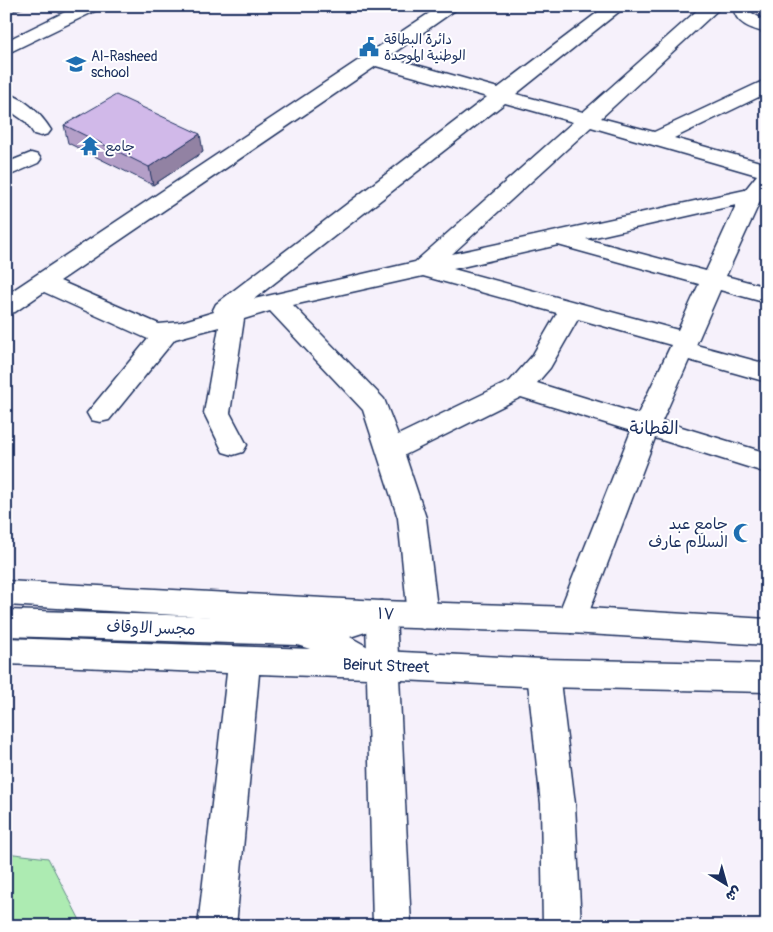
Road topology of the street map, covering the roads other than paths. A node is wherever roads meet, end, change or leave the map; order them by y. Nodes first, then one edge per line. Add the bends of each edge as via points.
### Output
1 (60, 6) edge
2 (91, 6) edge
3 (452, 6) edge
4 (617, 6) edge
5 (713, 6) edge
6 (742, 6) edge
7 (767, 28) edge
8 (6, 33) edge
9 (6, 48) edge
10 (374, 59) junction
11 (767, 85) edge
12 (503, 95) junction
13 (6, 99) edge
14 (588, 120) junction
15 (41, 130) dead end
16 (656, 139) junction
17 (31, 159) dead end
18 (6, 171) edge
19 (767, 172) edge
20 (760, 186) edge
21 (557, 238) junction
22 (423, 268) junction
23 (714, 281) junction
24 (42, 282) junction
25 (767, 295) edge
26 (275, 301) junction
27 (6, 306) edge
28 (572, 309) junction
29 (222, 318) junction
30 (167, 332) junction
31 (684, 346) junction
32 (767, 373) edge
33 (519, 387) junction
34 (100, 413) dead end
35 (646, 426) junction
36 (233, 445) dead end
37 (390, 450) junction
38 (767, 463) edge
39 (6, 593) edge
40 (381, 614) junction
41 (423, 616) junction
42 (571, 620) junction
43 (6, 624) edge
44 (296, 632) junction
45 (767, 632) edge
46 (6, 651) edge
47 (244, 660) junction
48 (382, 665) junction
49 (543, 673) junction
50 (767, 678) edge
51 (217, 926) edge
52 (392, 926) edge
53 (562, 926) edge

1 - 8 street
2 - 9 street
3 - 10 street
4 - 12 street
5 - 14 street
6 - 7 street via 743,15 756,25
10 - 12 street
10 - 24 street
11 - 16 street
12 - 14 street
12 - 29 street
13 - 15 street via 33,118
14 - 16 street
14 - 22 street
16 - 19 street
17 - 18 street
20 - 21 street
20 - 23 street
21 - 22 street
21 - 23 street
22 - 26 street
22 - 28 street
23 - 25 street
23 - 31 street
24 - 27 street
24 - 30 street via 156,333
26 - 29 street
26 - 37 street via 375,406
28 - 31 street
28 - 33 street via 541,362
29 - 30 street
29 - 36 street via 216,413
30 - 34 street
31 - 32 street
31 - 35 street
33 - 35 street
33 - 37 street
35 - 38 street
35 - 42 street
37 - 41 street via 412,518
39 - 40 street, ١٧
40 - 41 street, ١٧
40 - 44 street, مجسر الاوقاف via 339,628
40 - 48 street
41 - 42 street, ١٧
42 - 45 street, ١٧
43 - 44 street, مجسر الاوقاف
44 - 48 street, مجسر الاوقاف via 333,643 359,658
46 - 47 street, Beirut Street
47 - 48 street, Beirut Street
47 - 51 street
48 - 49 street, Beirut Street
48 - 52 street
49 - 50 street, Beirut Street
49 - 53 street via 558,804

